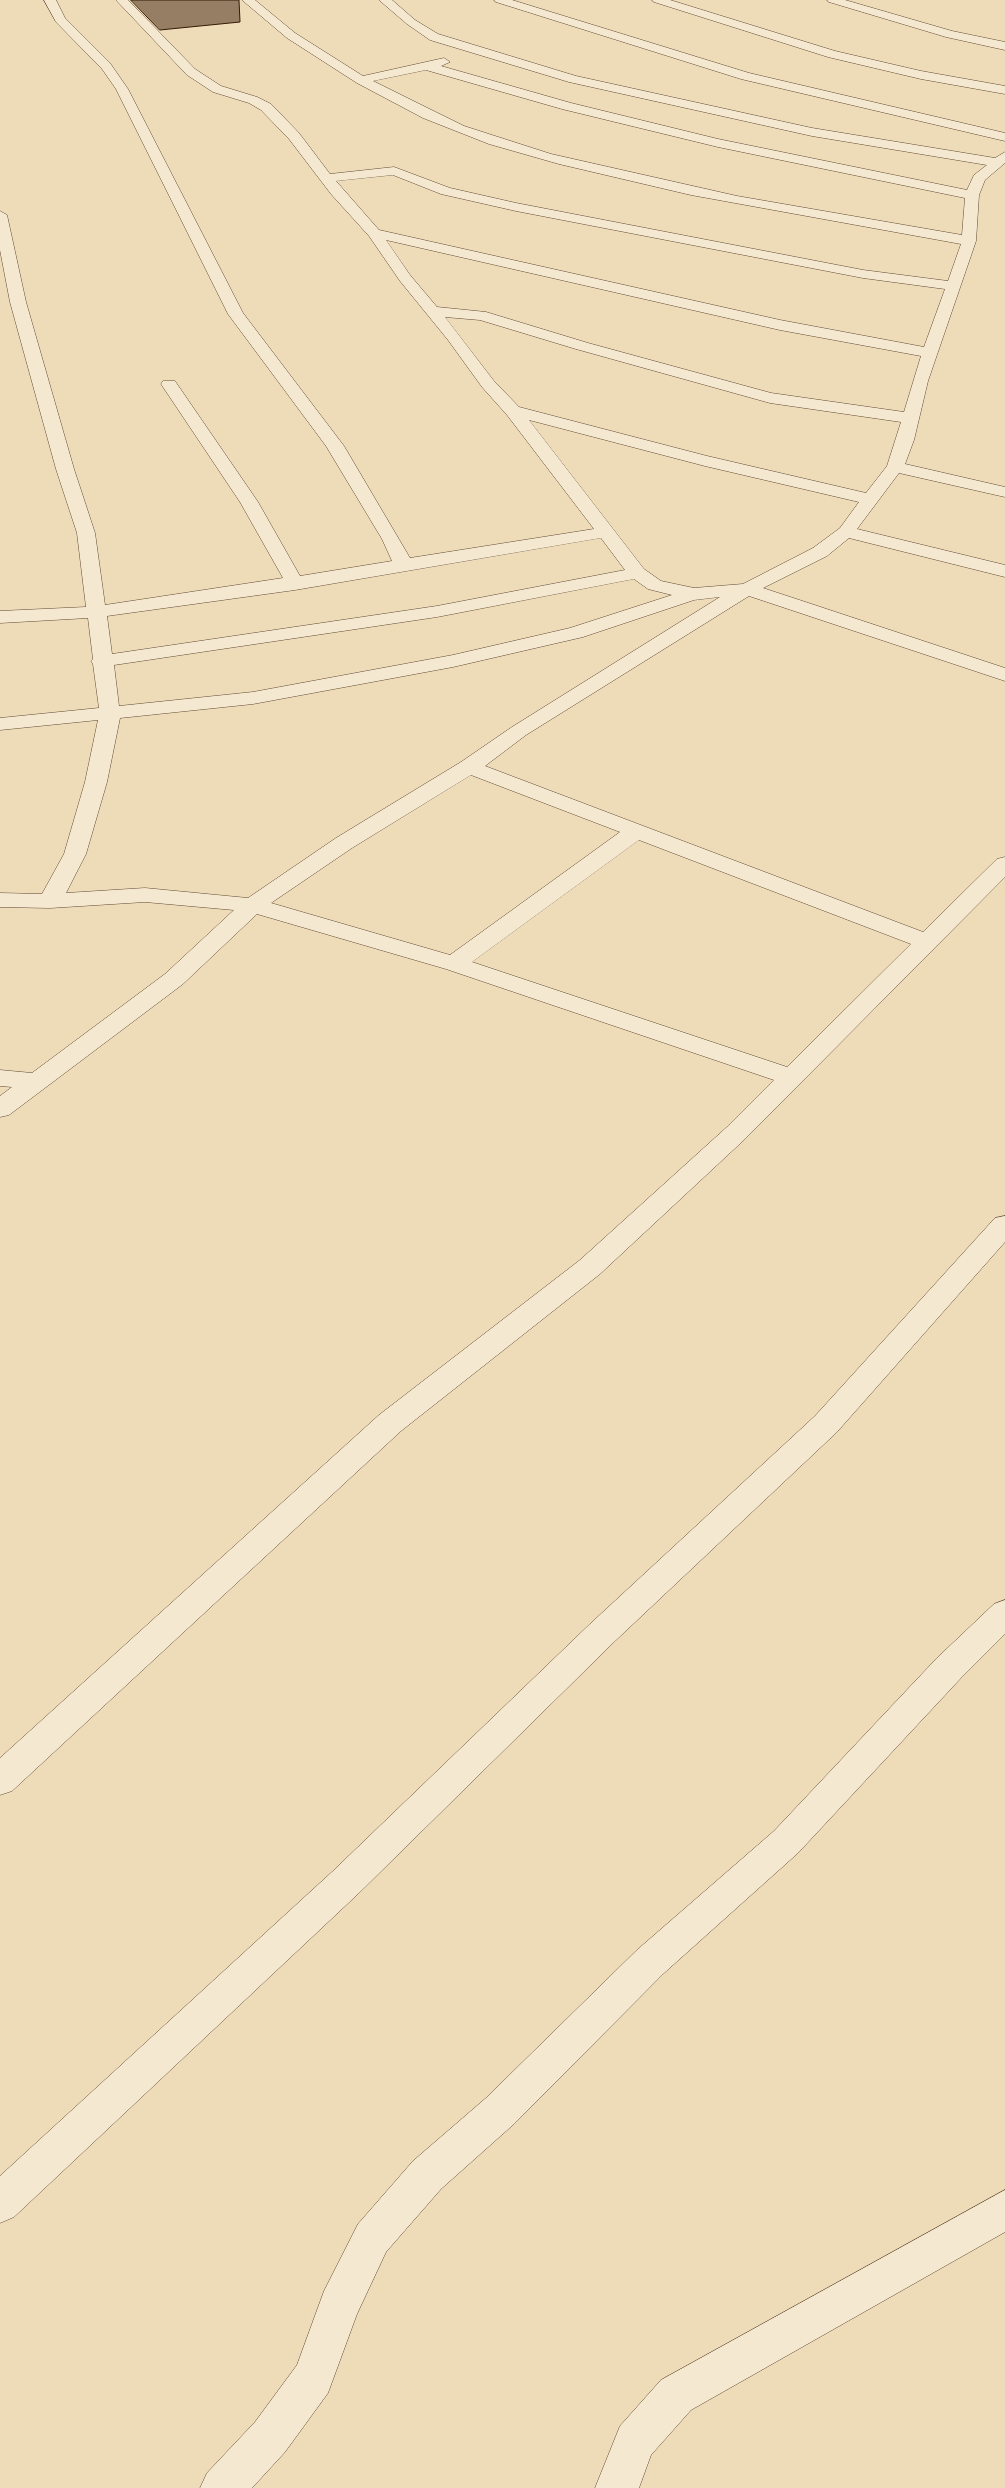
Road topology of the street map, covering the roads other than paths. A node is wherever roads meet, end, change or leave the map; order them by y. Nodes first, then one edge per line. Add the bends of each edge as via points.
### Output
1 (50, 0) edge
2 (122, 0) edge
3 (248, 0) edge
4 (385, 0) edge
5 (500, 0) edge
6 (658, 0) edge
7 (833, 0) edge
8 (1005, 46) edge
9 (484, 53) junction
10 (427, 66) junction
11 (361, 80) junction
12 (1005, 90) edge
13 (1005, 137) edge
14 (1000, 159) edge
15 (329, 178) junction
16 (972, 194) junction
17 (0, 215) edge
18 (374, 233) junction
19 (969, 241) junction
20 (955, 286) junction
21 (18, 302) junction
22 (0, 303) edge
23 (434, 311) junction
24 (931, 353) junction
25 (169, 384) dead end
26 (513, 411) junction
27 (910, 418) junction
28 (895, 467) junction
29 (1005, 492) edge
30 (869, 499) junction
31 (606, 532) junction
32 (846, 532) junction
33 (404, 566) junction
34 (1005, 571) edge
35 (637, 573) junction
36 (295, 584) junction
37 (747, 589) junction
38 (694, 594) junction
39 (95, 612) junction
40 (0, 617) edge
41 (102, 662) junction
42 (1005, 675) edge
43 (110, 714) junction
44 (0, 724) edge
45 (469, 767) junction
46 (636, 831) junction
47 (1005, 864) edge
48 (0, 900) edge
49 (50, 901) junction
50 (254, 905) junction
51 (927, 942) junction
52 (454, 964) junction
53 (791, 1077) junction
54 (0, 1078) edge
55 (36, 1081) junction
56 (0, 1109) edge
57 (1005, 1225) edge
58 (1005, 1613) edge
59 (0, 1780) edge
60 (0, 2203) edge
61 (1005, 2210) edge
62 (222, 2488) edge
63 (617, 2488) edge

1 - 33 street via 54,12 66,27 106,66 122,89 236,314 335,446
2 - 15 street via 197,77 217,89 266,106
3 - 11 street via 285,32
4 - 9 street via 434,37
5 - 13 street via 745,76
6 - 12 street via 832,54
7 - 8 street via 942,32
9 - 10 street
9 - 14 street via 573,79 737,116 870,143
10 - 11 street
10 - 16 street via 566,106 718,143
11 - 19 street via 415,110 508,146 700,194
14 - 16 street via 979,178
15 - 18 street via 336,191
15 - 20 street via 394,171 446,191 526,209 863,274
16 - 19 street
17 - 21 street
18 - 23 street via 405,278
18 - 24 street via 760,321
19 - 20 street
20 - 24 street
21 - 22 street
21 - 39 street via 86,533
23 - 26 street via 488,384
23 - 27 street via 481,315 770,398
24 - 27 street
25 - 36 street via 184,412 265,527
26 - 30 street
26 - 31 street
27 - 28 street
28 - 29 street
28 - 30 street
30 - 32 street
31 - 33 street
31 - 35 street
32 - 34 street
32 - 37 street via 820,552
33 - 36 street
35 - 38 street via 655,585
35 - 41 street via 438,612
36 - 39 street
37 - 38 street
37 - 42 street
37 - 45 street via 519,732
38 - 43 street via 576,633 482,655 253,698
39 - 40 street
39 - 41 street
41 - 43 street
43 - 44 street
43 - 49 street via 96,782 75,854
45 - 46 street
45 - 50 street via 344,843
46 - 51 street
46 - 52 street
47 - 51 street
48 - 49 street
49 - 50 street via 145,895
50 - 52 street
50 - 55 street via 174,979
51 - 53 street
52 - 53 street
53 - 59 street via 590,1268 390,1423
54 - 55 street
55 - 56 street
57 - 60 street via 826,1424 602,1633 339,1888
58 - 62 street via 786,1842 650,1962 500,2110 427,2175 372,2238 340,2306 314,2378 270,2436
61 - 63 street via 676,2395 635,2441

